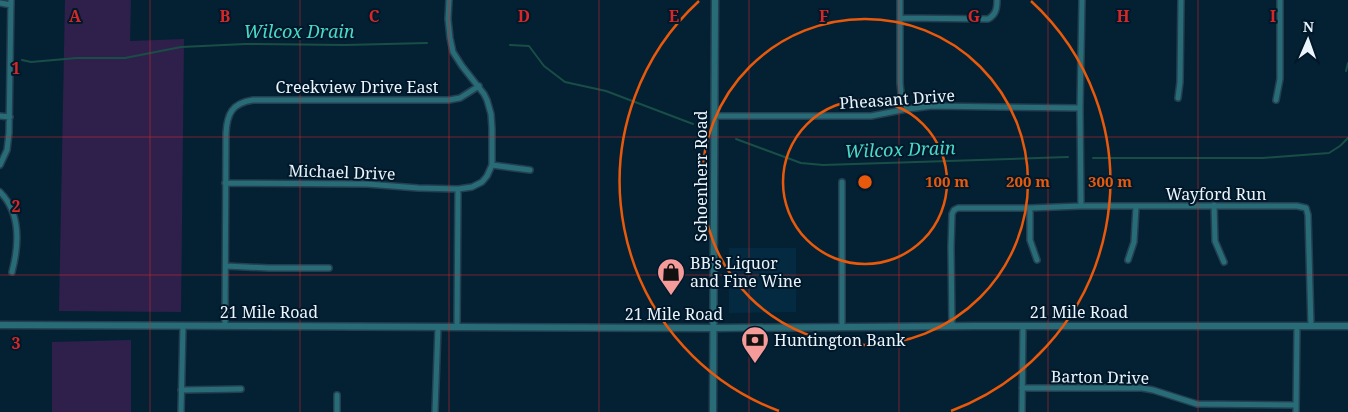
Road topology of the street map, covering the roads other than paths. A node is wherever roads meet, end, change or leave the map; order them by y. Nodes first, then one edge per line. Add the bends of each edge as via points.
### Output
1 (449, 0) edge
2 (716, 0) edge
3 (900, 0) edge
4 (997, 0) edge
5 (1082, 0) edge
6 (1181, 0) edge
7 (1280, 0) edge
8 (11, 2) edge
9 (0, 3) edge
10 (901, 18) junction
11 (478, 86) junction
12 (1178, 98) dead end
13 (1276, 100) dead end
14 (1080, 108) junction
15 (907, 109) junction
16 (0, 116) edge
17 (715, 116) junction
18 (10, 117) junction
19 (0, 165) edge
20 (492, 165) junction
21 (530, 170) dead end
22 (842, 182) dead end
23 (226, 183) junction
24 (458, 188) junction
25 (0, 192) edge
26 (1081, 206) junction
27 (1214, 206) junction
28 (1136, 207) junction
29 (1030, 208) junction
30 (1037, 260) dead end
31 (1128, 260) dead end
32 (1224, 262) dead end
33 (226, 266) junction
34 (329, 268) dead end
35 (12, 272) dead end
36 (0, 325) edge
37 (183, 326) junction
38 (225, 326) junction
39 (952, 326) junction
40 (1023, 326) junction
41 (1297, 326) junction
42 (1311, 326) junction
43 (1348, 326) edge
44 (438, 327) junction
45 (457, 327) junction
46 (842, 327) junction
47 (714, 328) junction
48 (1022, 388) junction
49 (241, 389) dead end
50 (181, 390) junction
51 (337, 394) dead end
52 (1296, 404) junction
53 (181, 412) edge
54 (337, 412) edge
55 (435, 412) edge
56 (713, 412) edge
57 (1022, 412) edge
58 (1296, 412) edge

1 - 11 street via 451,45
2 - 17 street, Schoenherr Road
3 - 10 street
4 - 10 street via 996,12 985,20
5 - 14 street
6 - 12 street
7 - 13 street via 1280,79
8 - 9 street
8 - 18 street
10 - 15 street via 900,83
11 - 20 street via 491,114
11 - 23 street, Creekview Drive East via 455,99 242,102 230,112 227,123
14 - 15 street, Pheasant Drive via 932,106
14 - 26 street
15 - 17 street, Pheasant Drive via 871,116
16 - 18 street
17 - 47 street, Schoenherr Road
18 - 19 street via 8,145
20 - 21 street
20 - 24 street, Michael Drive via 482,182
22 - 46 street
23 - 24 street, Michael Drive
23 - 33 street
24 - 45 street
25 - 35 street via 12,208 16,223 16,258
26 - 28 street, Wayford Run
26 - 29 street, Wayford Run
27 - 28 street, Wayford Run
27 - 32 street via 1215,241
27 - 42 street, Wayford Run via 1306,208
28 - 31 street via 1134,242
29 - 30 street via 1030,240
29 - 39 street, Wayford Run via 954,210
33 - 34 street
33 - 38 street
36 - 37 street, 21 Mile Road
37 - 38 street, 21 Mile Road
37 - 50 street
38 - 44 street, 21 Mile Road
39 - 40 street, 21 Mile Road
39 - 46 street, 21 Mile Road
40 - 41 street, 21 Mile Road
40 - 48 street
41 - 42 street, 21 Mile Road
41 - 52 street
42 - 43 street, 21 Mile Road
44 - 45 street, 21 Mile Road
44 - 55 street
45 - 47 street, 21 Mile Road
46 - 47 street, 21 Mile Road
47 - 56 street, Schoenherr Road
48 - 52 street, Barton Drive via 1142,388 1197,404
48 - 57 street
49 - 50 street
50 - 53 street
51 - 54 street
52 - 58 street

